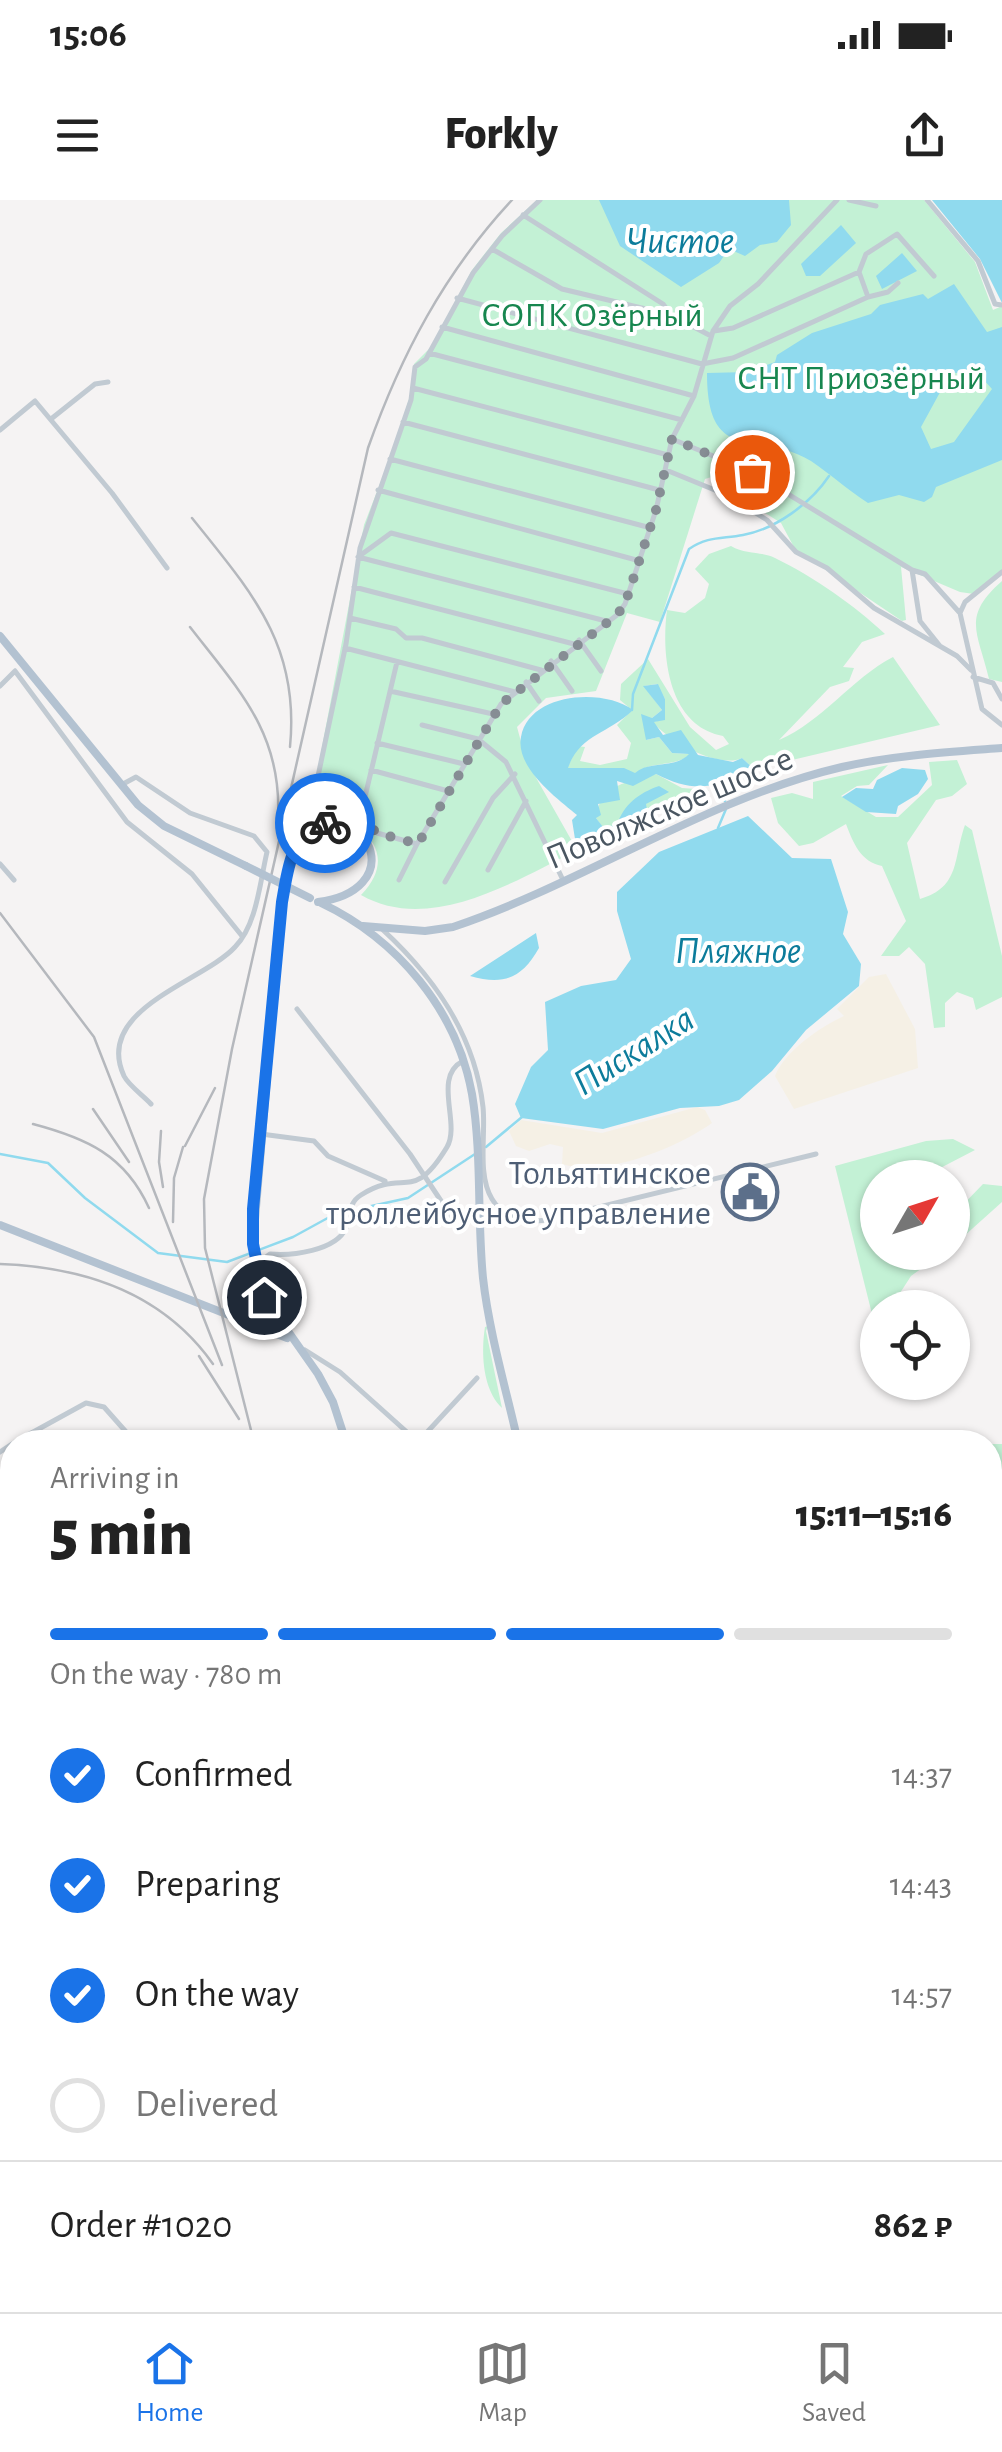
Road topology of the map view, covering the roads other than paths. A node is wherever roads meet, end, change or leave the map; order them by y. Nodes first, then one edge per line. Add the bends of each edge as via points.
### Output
1 (540, 200) edge
2 (837, 200) edge
3 (848, 200) edge
4 (927, 200) edge
5 (876, 206) dead end
6 (524, 215) junction
7 (492, 249) junction
8 (859, 272) junction
9 (934, 276) dead end
10 (898, 283) dead end
11 (868, 297) junction
12 (457, 298) junction
13 (1002, 305) edge
14 (671, 316) junction
15 (442, 328) junction
16 (712, 334) junction
17 (430, 353) junction
18 (702, 364) junction
19 (108, 382) dead end
20 (413, 388) junction
21 (694, 396) junction
22 (51, 419) junction
23 (682, 420) junction
24 (403, 422) junction
25 (0, 430) edge
26 (672, 439) junction
27 (668, 455) junction
28 (390, 458) junction
29 (666, 470) junction
30 (378, 490) junction
31 (659, 490) junction
32 (651, 528) junction
33 (358, 557) junction
34 (640, 561) junction
35 (167, 568) dead end
36 (912, 570) junction
37 (1002, 572) edge
38 (354, 587) junction
39 (941, 592) junction
40 (628, 594) junction
41 (965, 602) junction
42 (960, 613) junction
43 (350, 618) junction
44 (606, 621) junction
45 (0, 636) edge
46 (577, 642) junction
47 (345, 648) junction
48 (942, 648) junction
49 (551, 661) junction
50 (396, 662) junction
51 (19, 668) junction
52 (540, 670) junction
53 (601, 671) dead end
54 (972, 674) junction
55 (526, 682) junction
56 (0, 686) edge
57 (390, 691) junction
58 (572, 691) dead end
59 (515, 692) junction
60 (1002, 699) edge
61 (539, 701) dead end
62 (493, 714) junction
63 (486, 725) junction
64 (1002, 725) edge
65 (422, 726) dead end
66 (478, 739) junction
67 (377, 744) junction
68 (493, 748) junction
69 (1002, 748) edge
70 (464, 764) junction
71 (371, 770) junction
72 (515, 774) junction
73 (119, 786) junction
74 (448, 791) junction
75 (526, 801) junction
76 (360, 818) junction
77 (339, 824) junction
78 (306, 832) junction
79 (418, 844) junction
80 (0, 864) edge
81 (488, 870) dead end
82 (14, 880) dead end
83 (399, 880) dead end
84 (563, 880) junction
85 (445, 882) dead end
86 (314, 900) junction
87 (363, 926) junction
88 (383, 930) junction
89 (242, 936) junction
90 (297, 1009) dead end
91 (462, 1061) junction
92 (152, 1104) dead end
93 (261, 1134) junction
94 (816, 1154) dead end
95 (425, 1176) junction
96 (387, 1182) junction
97 (453, 1220) dead end
98 (0, 1225) edge
99 (256, 1265) junction
100 (295, 1344) junction
101 (340, 1372) junction
102 (318, 1374) junction
103 (477, 1378) dead end
104 (37, 1430) edge
105 (123, 1430) edge
106 (342, 1430) edge
107 (405, 1430) edge
108 (429, 1430) edge
109 (515, 1430) edge

1 - 6 street
2 - 16 street via 730,306
3 - 5 street
4 - 13 street via 978,261
6 - 7 street
6 - 14 street via 663,304
7 - 12 street
7 - 14 street via 562,290
8 - 9 street via 866,254 896,234
8 - 11 street
8 - 16 street
10 - 11 street
11 - 18 street via 733,358
12 - 15 street
12 - 18 street
14 - 16 street
15 - 17 street
15 - 21 street
16 - 18 street
17 - 20 street via 415,367
17 - 23 street
18 - 21 street
19 - 22 street via 95,384
20 - 24 street
20 - 27 street
21 - 23 street
22 - 25 street via 35,401
22 - 35 street
23 - 26 street
24 - 28 street
24 - 31 street
26 - 27 street
26 - 36 street via 752,472
27 - 29 street
28 - 30 street
28 - 32 street
29 - 31 street
29 - 48 street via 767,520 796,552
30 - 33 street
30 - 34 street
31 - 32 street
32 - 34 street
33 - 38 street
33 - 40 street via 391,533
33 - 44 street
34 - 40 street
36 - 39 street
36 - 48 street via 920,622
37 - 41 street
38 - 43 street
38 - 46 street
39 - 41 street
39 - 42 street
40 - 44 street
41 - 42 street
42 - 54 street
43 - 47 street
43 - 52 street
44 - 46 street
45 - 51 main road
46 - 49 street
46 - 53 street
47 - 50 street
47 - 78 street
48 - 54 street
49 - 52 street
49 - 58 street
50 - 57 street
50 - 59 street
51 - 56 street
51 - 73 main road
51 - 89 street via 127,822 192,874
52 - 55 street
54 - 60 street via 993,683
54 - 64 street via 982,709
55 - 59 street
55 - 61 street
57 - 62 street
57 - 67 street
59 - 62 street
62 - 63 street
63 - 66 street
63 - 68 street
65 - 66 street
66 - 68 street
66 - 70 street
67 - 70 street
67 - 71 street
68 - 72 street
69 - 84 main road, Поволжское шоссе via 842,767 732,804
70 - 74 street
71 - 74 street
71 - 76 street
72 - 75 street
72 - 85 street via 493,798
73 - 86 main road, bridge via 164,826
73 - 89 street via 136,777 190,813 261,841 266,852
74 - 79 street
75 - 81 street
75 - 84 street
76 - 77 street
76 - 79 street via 377,833
77 - 78 main road
77 - 86 main road via 364,838 371,870 347,897
78 - 93 main road via 290,862 282,902
79 - 83 street
80 - 82 street
84 - 88 main road, Поволжское шоссе via 453,927
86 - 87 main road
87 - 88 main road, Поволжское шоссе
87 - 91 main road via 414,974 448,1024
88 - 94 street via 430,977 456,1021 481,1096 487,1188 496,1205 518,1220 546,1220
89 - 92 street via 236,947 186,985 163,992 130,1022 120,1054 124,1077
90 - 95 street
91 - 95 street via 449,1084 449,1143
91 - 109 main road via 474,1115 484,1281
93 - 96 street via 314,1141 328,1156
93 - 99 main road via 253,1209
95 - 96 street via 411,1185
95 - 97 street
96 - 99 street via 353,1201 336,1240 285,1256 270,1254
98 - 100 main road via 275,1330
99 - 100 main road via 264,1297
100 - 101 street
100 - 102 main road
101 - 102 street
101 - 107 street
102 - 106 main road
103 - 108 street
104 - 105 street via 86,1403 104,1408

